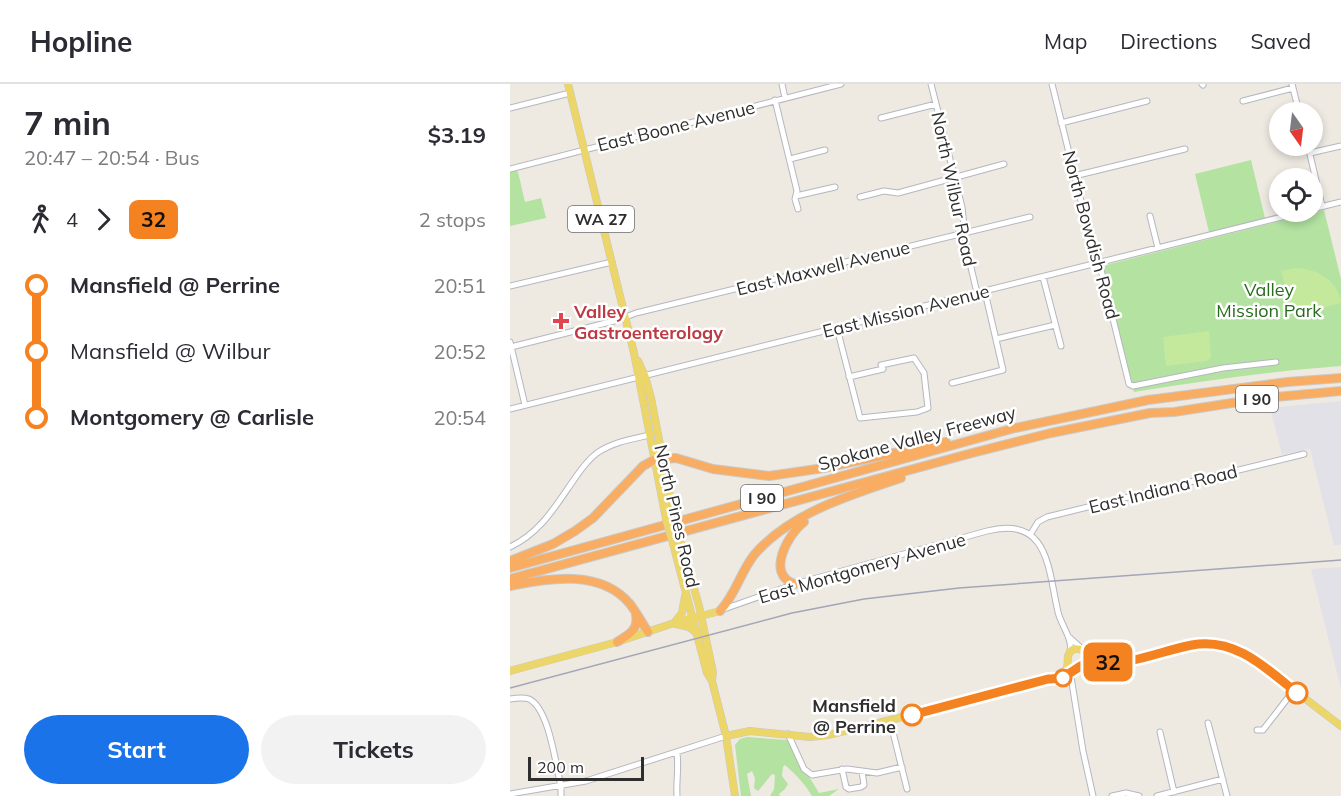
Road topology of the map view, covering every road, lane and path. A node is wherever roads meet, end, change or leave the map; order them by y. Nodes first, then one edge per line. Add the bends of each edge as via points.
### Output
1 (568, 84) edge
2 (782, 84) edge
3 (842, 84) edge
4 (931, 84) edge
5 (1054, 84) edge
6 (1293, 86) edge
7 (570, 93) junction
8 (785, 98) junction
9 (775, 100) junction
10 (1147, 101) dead end
11 (1243, 101) dead end
12 (1297, 102) edge
13 (936, 104) junction
14 (510, 108) edge
15 (881, 118) dead end
16 (1061, 123) junction
17 (1341, 146) edge
18 (1185, 149) dead end
19 (584, 150) junction
20 (825, 150) dead end
21 (1323, 150) edge
22 (790, 159) junction
23 (1004, 164) dead end
24 (510, 169) edge
25 (1074, 176) junction
26 (955, 177) junction
27 (835, 187) dead end
28 (796, 196) junction
29 (861, 197) dead end
30 (1341, 202) edge
31 (1323, 206) edge
32 (798, 209) dead end
33 (1150, 216) dead end
34 (1030, 217) dead end
35 (1269, 220) edge
36 (965, 233) junction
37 (1158, 248) junction
38 (612, 262) junction
39 (1097, 263) junction
40 (1043, 277) junction
41 (510, 286) edge
42 (985, 292) junction
43 (977, 294) junction
44 (625, 317) junction
45 (1055, 324) junction
46 (837, 328) junction
47 (996, 339) junction
48 (511, 344) edge
49 (1061, 346) dead end
50 (1276, 362) dead end
51 (849, 376) junction
52 (642, 377) junction
53 (1341, 378) edge
54 (951, 383) dead end
55 (1341, 391) edge
56 (525, 405) junction
57 (510, 409) edge
58 (1015, 428) junction
59 (650, 435) junction
60 (972, 453) junction
61 (1304, 454) dead end
62 (658, 459) junction
63 (839, 499) junction
64 (1030, 535) junction
65 (676, 540) junction
66 (510, 548) edge
67 (510, 561) edge
68 (510, 568) edge
69 (510, 579) edge
70 (795, 584) junction
71 (510, 586) edge
72 (685, 590) junction
73 (633, 609) junction
74 (720, 611) junction
75 (697, 617) junction
76 (674, 623) junction
77 (648, 632) junction
78 (701, 634) junction
79 (1067, 635) junction
80 (617, 642) junction
81 (1083, 650) junction
82 (1069, 656) junction
83 (1102, 661) junction
84 (1079, 667) junction
85 (510, 671) edge
86 (1067, 676) junction
87 (1048, 679) junction
88 (1072, 682) junction
89 (1294, 690) junction
90 (510, 699) edge
91 (890, 720) junction
92 (1208, 723) dead end
93 (1341, 726) edge
94 (1257, 730) dead end
95 (1160, 732) dead end
96 (788, 734) junction
97 (726, 736) junction
98 (677, 753) junction
99 (902, 767) junction
100 (842, 770) junction
101 (862, 771) junction
102 (1223, 779) junction
103 (561, 787) junction
104 (907, 789) dead end
105 (1174, 792) junction
106 (510, 794) edge
107 (561, 796) edge
108 (677, 796) edge
109 (735, 796) edge
110 (1093, 796) edge
111 (1112, 796) edge
112 (1139, 796) edge
113 (1157, 796) edge
114 (1227, 796) edge

1 - 7 main road, North Pines Road / WA 27
2 - 8 street
3 - 8 street, East Boone Avenue
4 - 13 street, North Wilbur Road
5 - 16 street, North Bowdish Road
6 - 11 street
6 - 12 street
7 - 14 street
7 - 19 main road, North Pines Road / WA 27
8 - 9 street, East Boone Avenue
9 - 19 street, East Boone Avenue
9 - 22 street
10 - 16 street
13 - 15 street
13 - 26 street, North Wilbur Road
16 - 25 street, North Bowdish Road
17 - 21 street
18 - 25 street
19 - 24 street, East Boone Avenue
19 - 38 main road, North Pines Road / WA 27
20 - 22 street
22 - 28 street
23 - 26 street
25 - 39 street, North Bowdish Road
26 - 29 street via 898,193 884,191
26 - 36 street, North Wilbur Road
27 - 28 street
28 - 32 street
30 - 31 street
33 - 37 street
34 - 36 street, East Maxwell Avenue
35 - 37 street, East Mission Avenue
36 - 43 street, North Wilbur Road
36 - 44 street, East Maxwell Avenue
37 - 39 street, East Mission Avenue
38 - 41 street
38 - 44 main road, North Pines Road / WA 27
39 - 40 street, East Mission Avenue
39 - 50 street, North Bowdish Road via 1130,385
40 - 42 street, East Mission Avenue
40 - 45 street
42 - 43 street, East Mission Avenue
42 - 47 street
43 - 46 street, East Mission Avenue
44 - 48 street, East Maxwell Avenue
44 - 52 main road, North Pines Road / WA 27
45 - 47 street
45 - 49 street
46 - 51 street
46 - 52 street, East Mission Avenue
47 - 54 street via 1003,370
48 - 56 street
51 - 51 street via 860,418 928,408 924,373 914,357
52 - 56 street, East Mission Avenue
52 - 59 main road, North Pines Road / WA 27
52 - 62 main road, North Pines Road / WA 27
53 - 58 highway, Spokane Valley Freeway / I 90 via 1148,400
55 - 60 highway, Spokane Valley Freeway / I 90 via 1150,413
56 - 57 street, East Mission Avenue
58 - 62 highway via 769,476 713,470 676,458
58 - 68 highway, Spokane Valley Freeway / I 90
59 - 62 main road, North Pines Road / WA 27
59 - 66 street via 613,444 595,454 545,521
60 - 63 highway
60 - 69 highway, Spokane Valley Freeway / I 90
61 - 64 street, East Indiana Road via 1047,517 1038,522
62 - 65 main road, North Pines Road / WA 27, bridge
62 - 67 highway via 643,466 575,531
63 - 70 highway via 798,527 788,539 782,573
63 - 74 highway via 797,520 761,547
64 - 70 street, East Montgomery Avenue via 1000,527
64 - 79 street via 1045,553
65 - 72 main road, North Pines Road / WA 27
65 - 75 main road, North Pines Road / WA 27
70 - 74 street, East Montgomery Avenue
71 - 73 highway via 558,579 589,580 621,596
72 - 75 main road, North Pines Road / WA 27
72 - 76 main road via 684,608
73 - 77 highway
73 - 80 highway via 636,627
74 - 75 main road, East Montgomery Avenue
74 - 78 main road via 708,619
75 - 76 main road, East Montgomery Avenue
75 - 78 main road, North Pines Road / WA 27
76 - 77 main road, East Montgomery Avenue
76 - 78 main road
77 - 80 main road, East Montgomery Avenue
78 - 97 main road, North Pines Road / WA 27 via 707,674
79 - 81 street
79 - 82 street via 1071,645
80 - 85 main road, East Montgomery Avenue
81 - 82 main road via 1074,649
81 - 83 main road
81 - 84 main road via 1088,659
82 - 84 main road via 1071,665
82 - 87 main road via 1066,670
83 - 84 main road
83 - 89 main road via 1118,663 1191,645 1219,644 1252,658
84 - 86 main road
84 - 88 street via 1071,675
86 - 87 main road
86 - 88 street
87 - 91 main road
88 - 110 street
89 - 93 main road
89 - 94 street via 1263,730
90 - 103 street via 528,699 544,715
91 - 96 main road via 819,737
91 - 99 street
92 - 102 street
95 - 105 street
96 - 97 main road via 750,731
96 - 100 street via 808,774
97 - 98 street
97 - 109 main road, North Pines Road / WA 27
98 - 103 street
98 - 108 street
99 - 101 street via 877,773
99 - 104 street
100 - 101 street
100 - 101 street via 849,789 864,785
102 - 105 street
102 - 114 street
103 - 106 street
103 - 107 street
105 - 113 street
111 - 112 street

